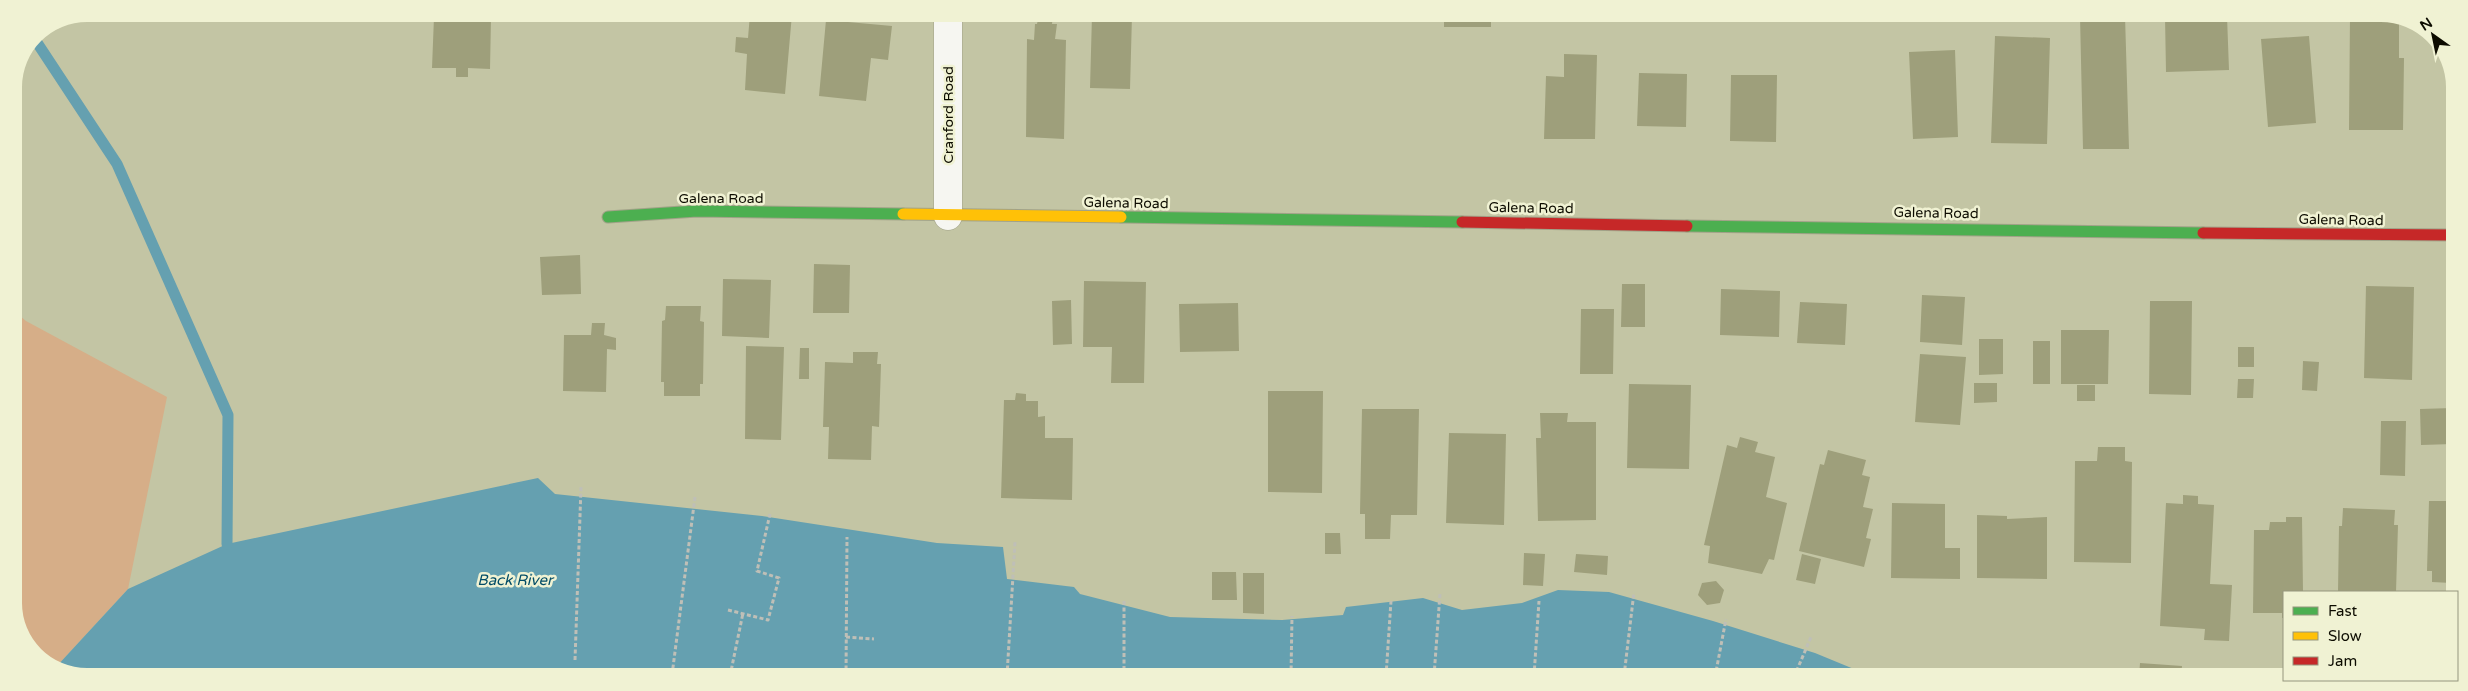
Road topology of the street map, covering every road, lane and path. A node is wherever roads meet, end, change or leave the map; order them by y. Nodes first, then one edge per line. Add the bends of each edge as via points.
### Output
1 (948, 23) edge
2 (948, 216) junction
3 (608, 217) dead end
4 (2445, 235) edge
5 (581, 487) dead end
6 (695, 496) dead end
7 (770, 514) dead end
8 (847, 537) dead end
9 (1014, 542) dead end
10 (1634, 592) dead end
11 (1440, 594) dead end
12 (1391, 600) dead end
13 (1124, 601) dead end
14 (1539, 601) dead end
15 (728, 610) dead end
16 (743, 613) junction
17 (1292, 616) dead end
18 (1726, 619) dead end
19 (846, 637) junction
20 (1810, 637) dead end
21 (874, 639) dead end
22 (575, 660) dead end
23 (673, 668) edge
24 (732, 668) edge
25 (846, 668) edge
26 (1008, 668) edge
27 (1124, 668) edge
28 (1291, 668) edge
29 (1387, 668) edge
30 (1435, 668) edge
31 (1535, 668) edge
32 (1625, 668) edge
33 (1717, 668) edge
34 (1798, 668) edge

1 - 2 street, Cranford Road
2 - 3 street, Galena Road via 697,211
2 - 4 street, Galena Road
5 - 22 path
6 - 23 path
7 - 16 path via 757,571 779,578 768,620
8 - 19 path
9 - 26 path
10 - 32 path
11 - 30 path
12 - 29 path
13 - 27 path
14 - 31 path
15 - 16 path
16 - 24 path
17 - 28 path
18 - 33 path
19 - 21 path
19 - 25 path
20 - 34 path

